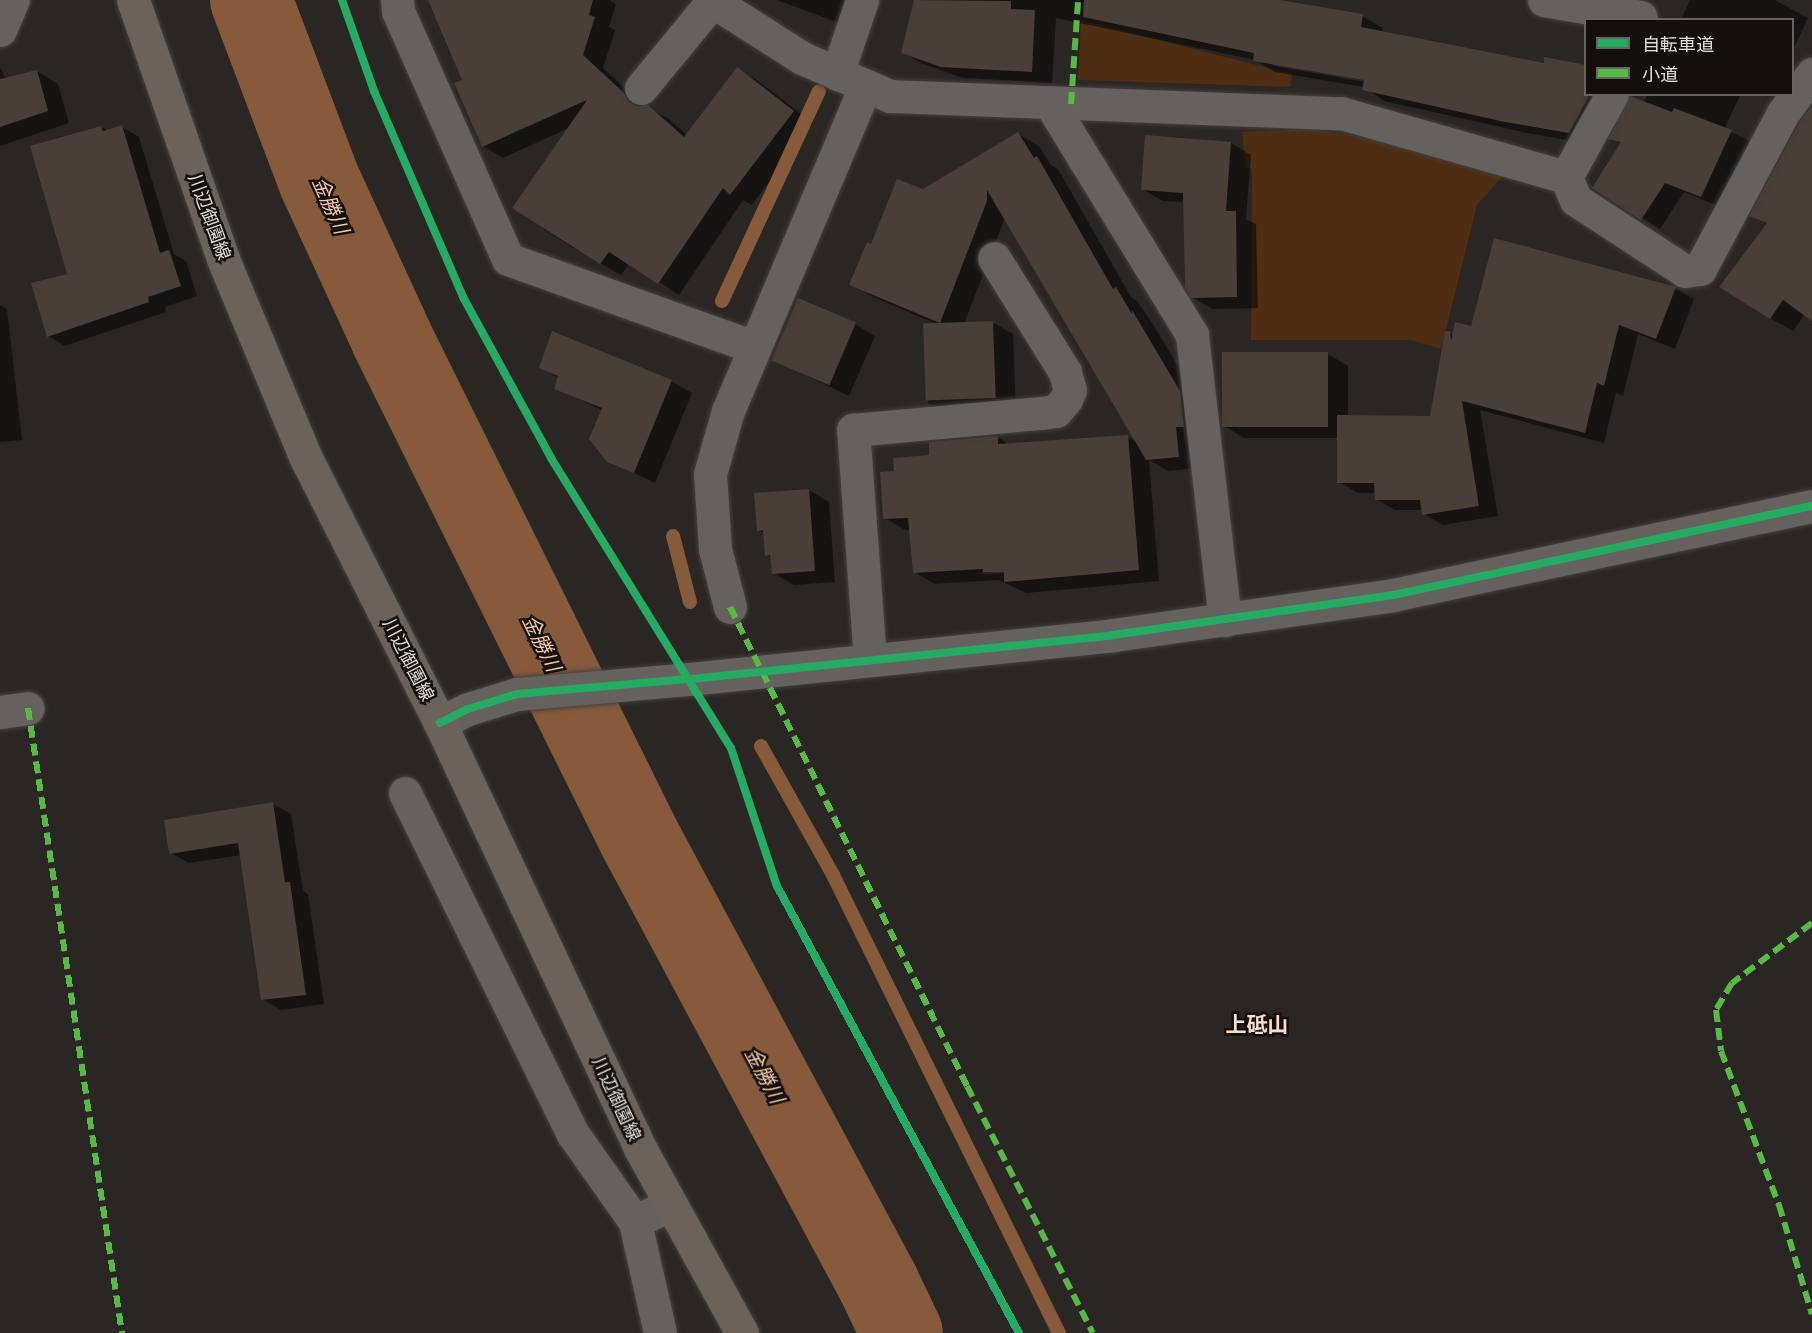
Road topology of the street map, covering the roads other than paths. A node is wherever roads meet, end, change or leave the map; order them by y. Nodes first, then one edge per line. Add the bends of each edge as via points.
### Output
1 (13, 0) edge
2 (133, 0) edge
3 (397, 0) edge
4 (862, 0) edge
5 (1544, 0) edge
6 (712, 1) edge
7 (1642, 12) edge
8 (0, 30) edge
9 (1812, 74) edge
10 (851, 80) junction
11 (641, 88) dead end
12 (1611, 96) edge
13 (1050, 103) junction
14 (1566, 177) junction
15 (994, 258) dead end
16 (754, 347) junction
17 (1812, 506) edge
18 (730, 607) dead end
19 (1225, 620) junction
20 (870, 660) junction
21 (454, 716) junction
22 (405, 793) dead end
23 (670, 1204) junction
24 (635, 1222) junction
25 (660, 1333) edge
26 (742, 1333) edge

1 - 8 street
2 - 21 main road, 川辺御園線 via 223,259 306,458
3 - 16 street via 398,11 508,259
4 - 10 street
5 - 7 street
6 - 10 street via 802,58
6 - 11 street
9 - 14 street via 1783,113 1700,269 1685,271 1576,200
10 - 13 street via 890,96
10 - 16 street
12 - 14 street
13 - 14 street via 1341,113
13 - 19 street via 1192,335
15 - 20 street via 1065,372 1070,390 1056,411 853,430
16 - 18 street via 728,411 710,474 715,549
17 - 19 street via 1393,595
19 - 20 street
20 - 21 street via 517,694
21 - 23 main road, 川辺御園線 via 641,1150
22 - 24 street via 573,1134
23 - 24 street
23 - 26 main road, 川辺御園線
24 - 25 street

